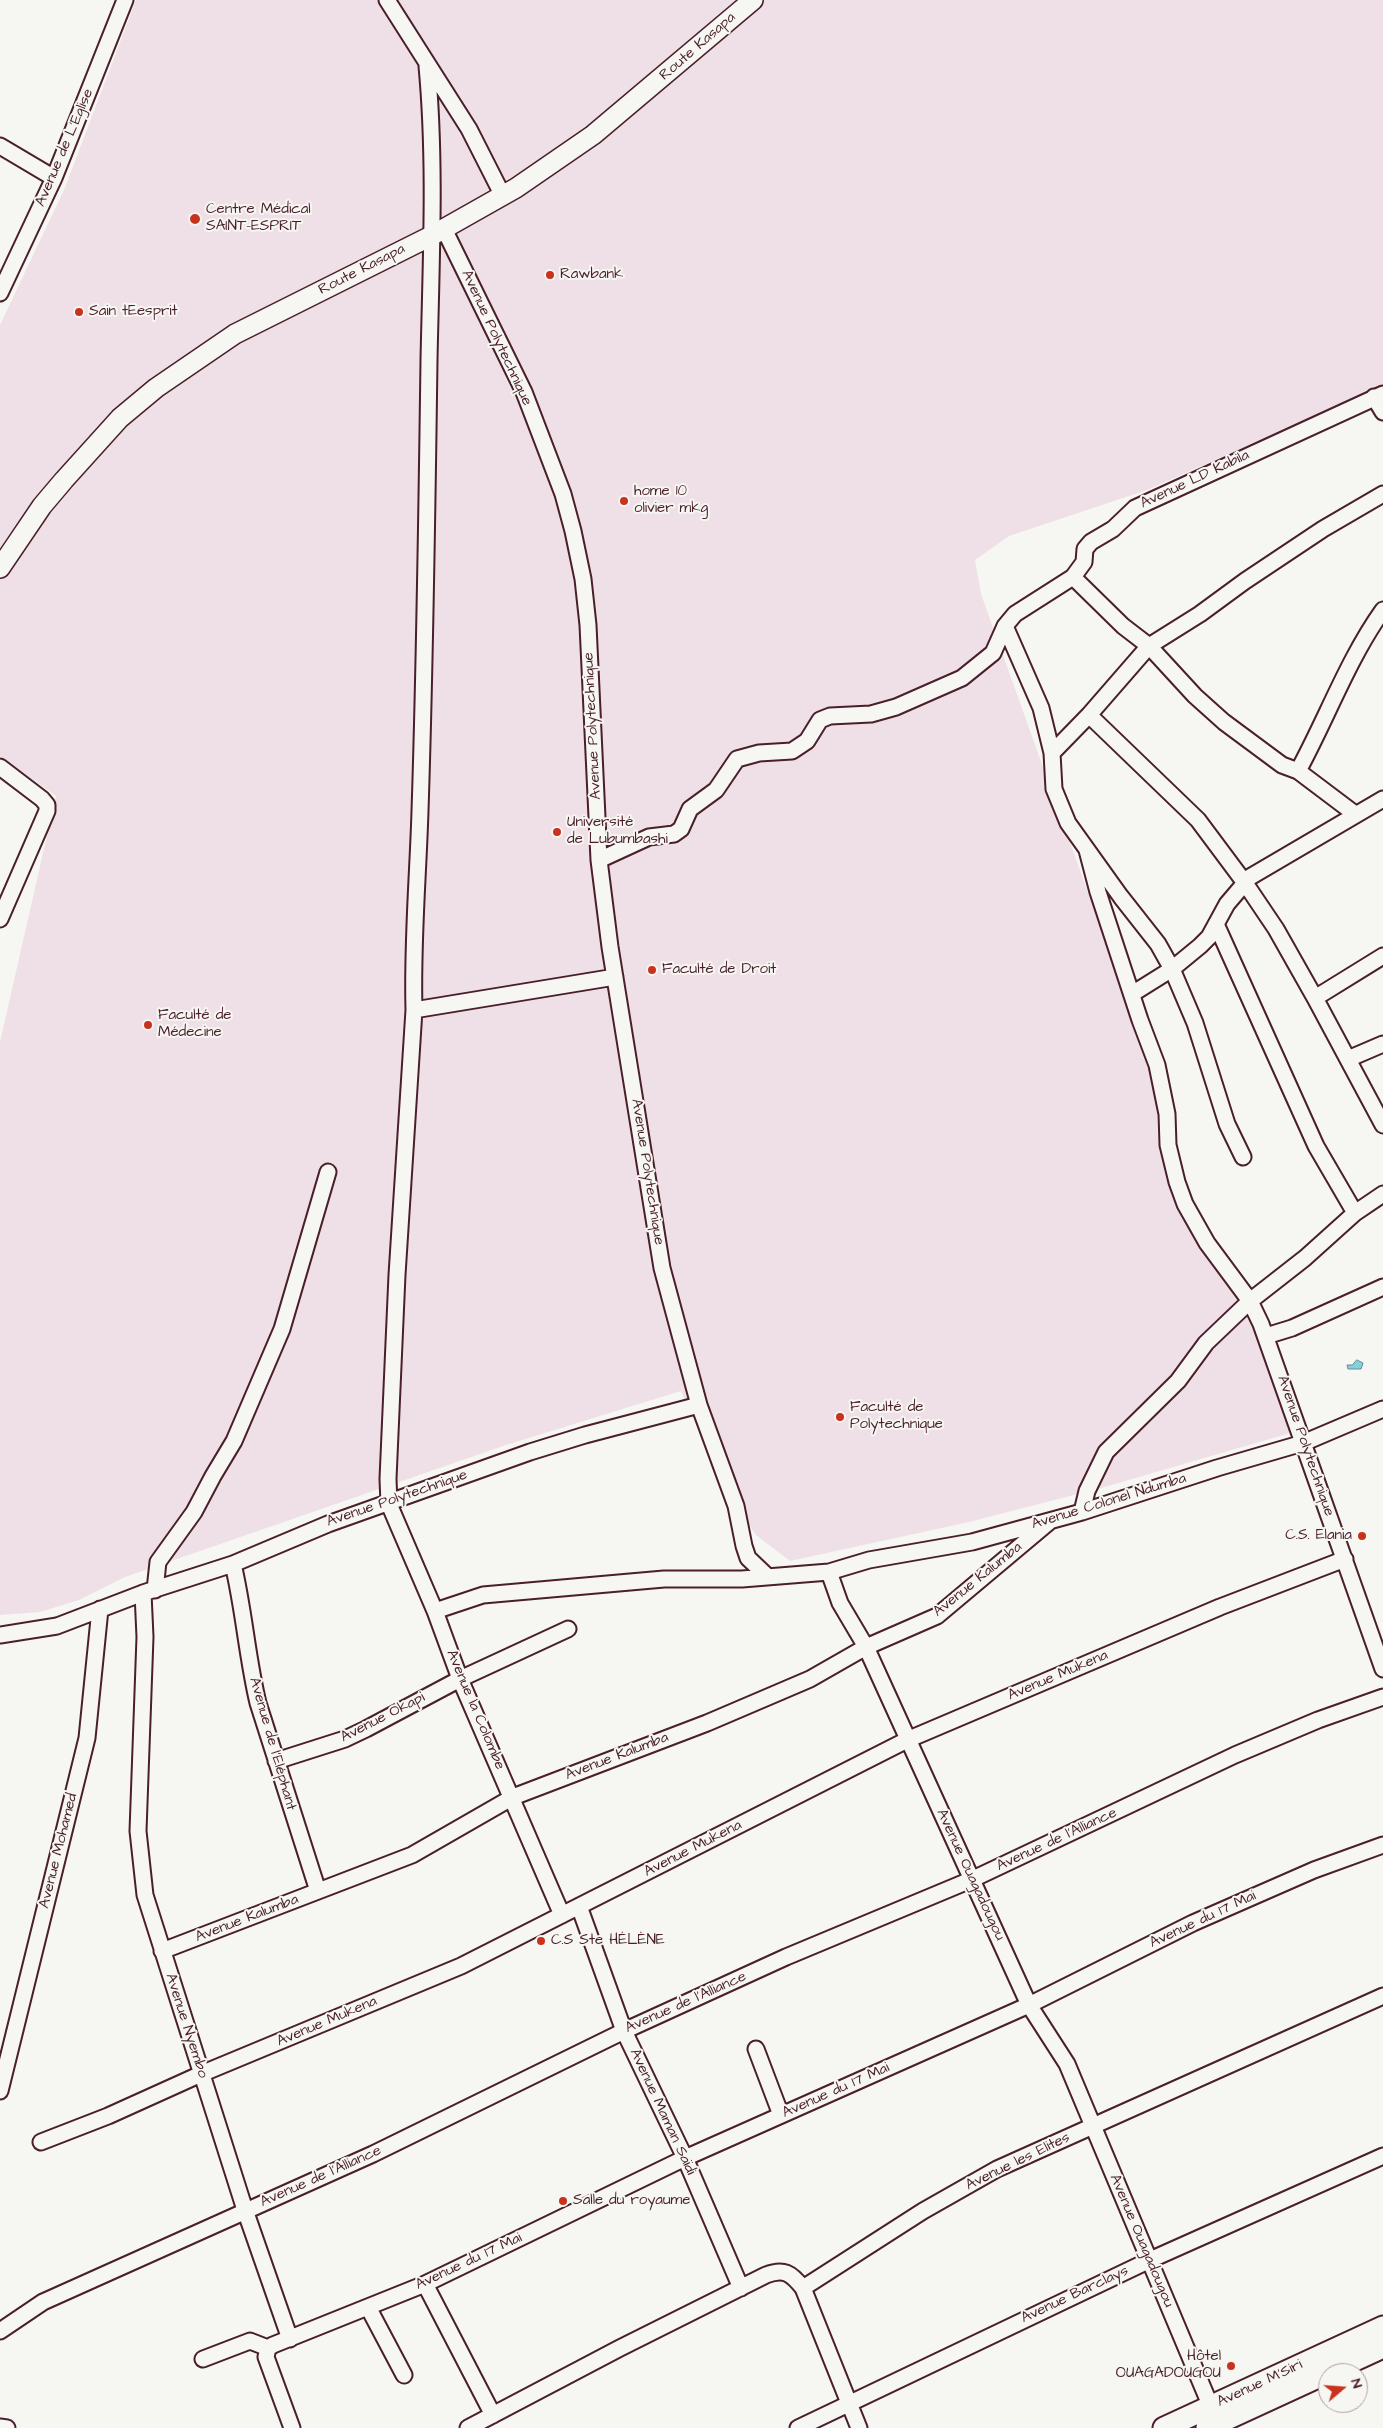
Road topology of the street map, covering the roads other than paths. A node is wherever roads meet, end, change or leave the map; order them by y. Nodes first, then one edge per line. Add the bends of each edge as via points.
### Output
1 (125, 0) edge
2 (387, 0) edge
3 (753, 0) edge
4 (427, 66) junction
5 (0, 146) edge
6 (54, 178) junction
7 (503, 196) junction
8 (438, 232) junction
9 (0, 293) edge
10 (1378, 396) edge
11 (1383, 412) edge
12 (1383, 494) edge
13 (0, 568) edge
14 (1074, 577) junction
15 (1380, 620) edge
16 (1005, 626) junction
17 (1149, 646) junction
18 (1090, 714) junction
19 (1052, 753) junction
20 (0, 767) edge
21 (1298, 771) junction
22 (1383, 799) edge
23 (1355, 814) junction
24 (1087, 850) junction
25 (599, 860) junction
26 (1244, 883) junction
27 (0, 919) edge
28 (1216, 924) junction
29 (1383, 956) edge
30 (1172, 969) junction
31 (615, 977) junction
32 (1132, 994) junction
33 (1315, 998) junction
34 (414, 1010) junction
35 (1383, 1044) edge
36 (1348, 1059) junction
37 (1383, 1125) edge
38 (1243, 1157) dead end
39 (328, 1172) dead end
40 (1383, 1194) edge
41 (1355, 1213) junction
42 (1383, 1287) edge
43 (1250, 1301) junction
44 (1266, 1336) junction
45 (699, 1405) junction
46 (1383, 1409) edge
47 (1303, 1443) junction
48 (389, 1504) junction
49 (1082, 1512) junction
50 (1049, 1522) junction
51 (1346, 1559) junction
52 (233, 1564) junction
53 (830, 1572) junction
54 (768, 1578) junction
55 (149, 1591) junction
56 (100, 1609) junction
57 (435, 1611) junction
58 (568, 1629) dead end
59 (1377, 1630) edge
60 (0, 1635) edge
61 (866, 1647) junction
62 (1383, 1669) edge
63 (460, 1679) junction
64 (1383, 1697) edge
65 (907, 1740) junction
66 (276, 1761) junction
67 (513, 1797) junction
68 (1383, 1845) edge
69 (973, 1879) junction
70 (318, 1892) junction
71 (579, 1906) junction
72 (562, 1915) junction
73 (162, 1952) junction
74 (1383, 1996) edge
75 (1029, 2005) junction
76 (624, 2031) junction
77 (756, 2049) dead end
78 (201, 2074) junction
79 (0, 2091) edge
80 (781, 2115) junction
81 (1094, 2126) junction
82 (41, 2142) dead end
83 (1383, 2156) edge
84 (684, 2158) junction
85 (245, 2210) junction
86 (1150, 2260) junction
87 (425, 2284) junction
88 (741, 2288) junction
89 (803, 2288) junction
90 (368, 2307) junction
91 (1383, 2327) edge
92 (0, 2331) edge
93 (290, 2339) junction
94 (1383, 2347) edge
95 (268, 2348) junction
96 (203, 2359) dead end
97 (404, 2374) dead end
98 (850, 2405) junction
99 (1220, 2409) junction
100 (493, 2415) junction
101 (0, 2427) edge
102 (7, 2428) edge
103 (292, 2428) edge
104 (468, 2428) edge
105 (798, 2428) edge
106 (859, 2428) edge
107 (1164, 2428) edge
108 (1207, 2428) edge

1 - 6 street, Avenue de L'Eglise
2 - 4 street
3 - 7 main road, Route Kasapa via 593,135
4 - 7 street via 469,130
4 - 8 street
5 - 6 street
6 - 9 street, Avenue de L'Eglise
7 - 8 main road, Route Kasapa
8 - 13 main road, Route Kasapa via 235,334 156,388 120,418 53,493
8 - 25 street, Avenue Polytechnique via 524,392 563,494 573,532 588,625
8 - 34 street
10 - 11 street
10 - 14 street, Avenue LD Kabila via 1135,508 1113,529 1091,542
12 - 17 street via 1323,529
14 - 16 street via 1022,609
14 - 17 street via 1123,626
15 - 21 street via 1352,660
16 - 19 street via 1041,708
16 - 25 street via 993,654 962,678 896,707 871,714 830,716 820,720 807,741 792,751 760,753 736,759 716,790 690,809 681,829 674,834 649,837
17 - 18 street
17 - 21 street via 1224,722 1282,765
18 - 19 street
18 - 26 street via 1198,820
19 - 24 street via 1054,789 1068,823
20 - 27 street via 42,799 47,811
21 - 23 street
22 - 23 street
23 - 26 street
24 - 30 street via 1158,944
24 - 32 street, Avenue Polytechnique
25 - 31 street, Avenue Polytechnique
26 - 28 street
26 - 33 street via 1276,929
28 - 30 street via 1204,942
28 - 41 street via 1316,1146
29 - 33 street
30 - 32 street
30 - 38 street via 1194,1023 1227,1124
31 - 34 street
31 - 45 street, Avenue Polytechnique via 662,1268
32 - 43 street, Avenue Polytechnique via 1157,1066 1167,1114 1168,1145 1185,1204 1207,1243
33 - 36 street
34 - 48 street via 397,1275
35 - 36 street
36 - 37 street
39 - 55 street, Avenue Nyembo via 282,1329 234,1441 194,1512 158,1562
40 - 41 street
41 - 43 street
42 - 44 street via 1292,1328
43 - 44 street, Avenue Polytechnique
43 - 49 street via 1206,1343 1178,1381 1109,1448 1087,1491
44 - 47 street, Avenue Polytechnique
45 - 48 street, Avenue Polytechnique via 530,1452
45 - 54 street via 736,1506 748,1558
46 - 47 street, Avenue Colonel Ndumba
47 - 49 street, Avenue Colonel Ndumba
47 - 51 street, Avenue Polytechnique
48 - 52 street, Avenue Polytechnique via 296,1535
48 - 57 street, Avenue la Colombe
49 - 50 street, Avenue Colonel Ndumba
50 - 53 street, Avenue Colonel Ndumba via 972,1542 869,1560
50 - 61 street, Avenue Kalumba via 937,1616
51 - 59 street, Avenue Polytechnique
51 - 65 street, Avenue Mukena via 1220,1607
52 - 55 street, Avenue Polytechnique
52 - 66 street, Avenue de l'Eléphant via 241,1595 252,1681
53 - 54 street
53 - 61 street, Avenue Ouagadougou via 840,1602
54 - 57 street via 664,1579 483,1595
55 - 56 street, Avenue Polytechnique
55 - 73 street, Avenue Nyembo via 138,1851 145,1895
56 - 60 street, Avenue Polytechnique via 57,1626
56 - 79 street, Avenue Mohamed via 87,1738
57 - 63 street, Avenue la Colombe
58 - 63 street, Avenue Okapi
59 - 62 street, Avenue Polytechnique
61 - 65 street, Avenue Ouagadougou
61 - 67 street, Avenue Kalumba via 810,1679 707,1723
63 - 66 street, Avenue Okapi via 345,1739
63 - 67 street, Avenue la Colombe
64 - 69 street, Avenue de l'Alliance via 1235,1755
65 - 69 street, Avenue Ouagadougou
65 - 71 street, Avenue Mukena
66 - 70 street, Avenue de l'Eléphant
67 - 70 street, Avenue Kalumba via 420,1851
67 - 72 street, Avenue la Colombe
68 - 75 street, Avenue du 17 Mai via 1314,1870 1193,1923
69 - 75 street, Avenue Ouagadougou
69 - 76 street, Avenue de l'Alliance via 786,1957
70 - 73 street, Avenue Kalumba
71 - 72 street, Avenue Mukena
71 - 76 street, Avenue Maman Saïdi
72 - 78 street, Avenue Mukena via 461,1966
73 - 78 street, Avenue Nyembo
74 - 81 street, Avenue les Elites
75 - 80 street, Avenue du 17 Mai
75 - 81 street, Avenue Ouagadougou via 1067,2064
76 - 84 street, Avenue Maman Saïdi
76 - 85 street, Avenue de l'Alliance via 373,2154
77 - 80 street
78 - 82 street, Avenue Mukena
78 - 85 street, Avenue Nyembo
80 - 84 street, Avenue du 17 Mai
81 - 86 street, Avenue Ouagadougou
81 - 89 street, Avenue les Elites via 996,2169 923,2210
83 - 86 street, Avenue Barclays
84 - 87 street, Avenue du 17 Mai
84 - 88 street, Avenue Maman Saïdi
85 - 92 street, Avenue de l'Alliance via 43,2302
85 - 93 street, Avenue Nyembo
86 - 98 street, Avenue Barclays
86 - 99 street, Avenue Ouagadougou
87 - 90 street, Avenue du 17 Mai
87 - 100 street
88 - 89 street via 781,2270 794,2276
88 - 100 street
89 - 98 street
90 - 93 street, Avenue du 17 Mai
90 - 97 street
91 - 99 highway, Avenue M'Siri
93 - 95 street
94 - 99 highway, Avenue M'Siri
95 - 96 street via 250,2342
95 - 103 street via 268,2364
98 - 105 street, Avenue Barclays
98 - 106 street
99 - 107 highway, Avenue M'Siri
99 - 108 highway, Avenue M'Siri
100 - 104 street
101 - 102 street

